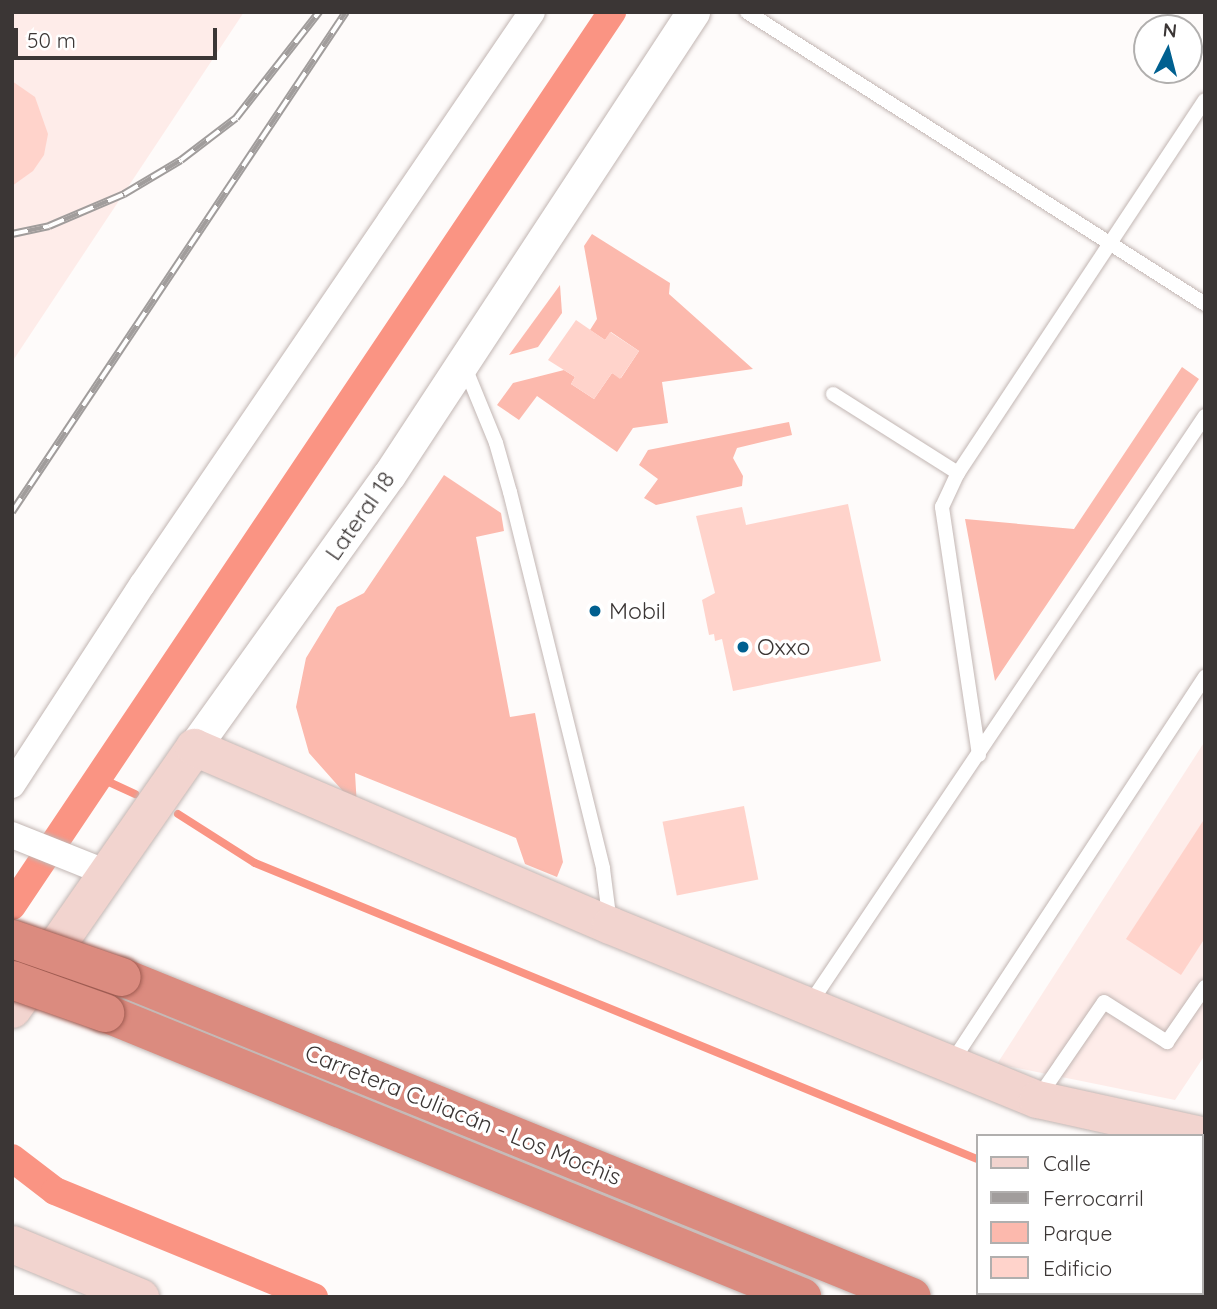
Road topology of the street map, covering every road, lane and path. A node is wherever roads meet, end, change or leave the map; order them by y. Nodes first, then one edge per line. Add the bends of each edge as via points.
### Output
1 (532, 12) edge
2 (693, 12) edge
3 (747, 12) edge
4 (1205, 100) edge
5 (1108, 242) junction
6 (1205, 304) edge
7 (464, 364) junction
8 (833, 394) dead end
9 (1205, 415) edge
10 (958, 473) junction
11 (1205, 677) edge
12 (194, 747) junction
13 (979, 755) junction
14 (12, 785) edge
15 (12, 835) edge
16 (97, 869) junction
17 (610, 925) junction
18 (12, 939) edge
19 (12, 980) edge
20 (1205, 986) edge
21 (809, 1004) junction
22 (12, 1009) edge
23 (951, 1063) junction
24 (1037, 1099) junction
25 (1196, 1134) edge
26 (12, 1244) edge
27 (140, 1297) edge
28 (802, 1297) edge
29 (912, 1297) edge

1 - 14 street via 142,585
2 - 7 street, Lateral 18
3 - 5 lane
4 - 5 lane
5 - 6 lane
5 - 10 lane
7 - 12 street, Lateral 18
7 - 17 lane via 510,492 603,869
8 - 10 lane
9 - 13 lane
10 - 13 lane via 942,507
11 - 23 lane
12 - 16 main road, Lateral 18
12 - 17 main road
13 - 21 lane
15 - 16 street
16 - 22 main road, Lateral 18
17 - 21 main road
18 - 29 highway, Carretera Culiacán - Los Mochis, bridge via 122,977
19 - 28 highway, Carretera Culiacán - Los Mochis, bridge via 105,1013
20 - 24 lane via 1167,1042 1104,1002
21 - 23 main road
23 - 24 main road
24 - 25 main road
26 - 27 main road

